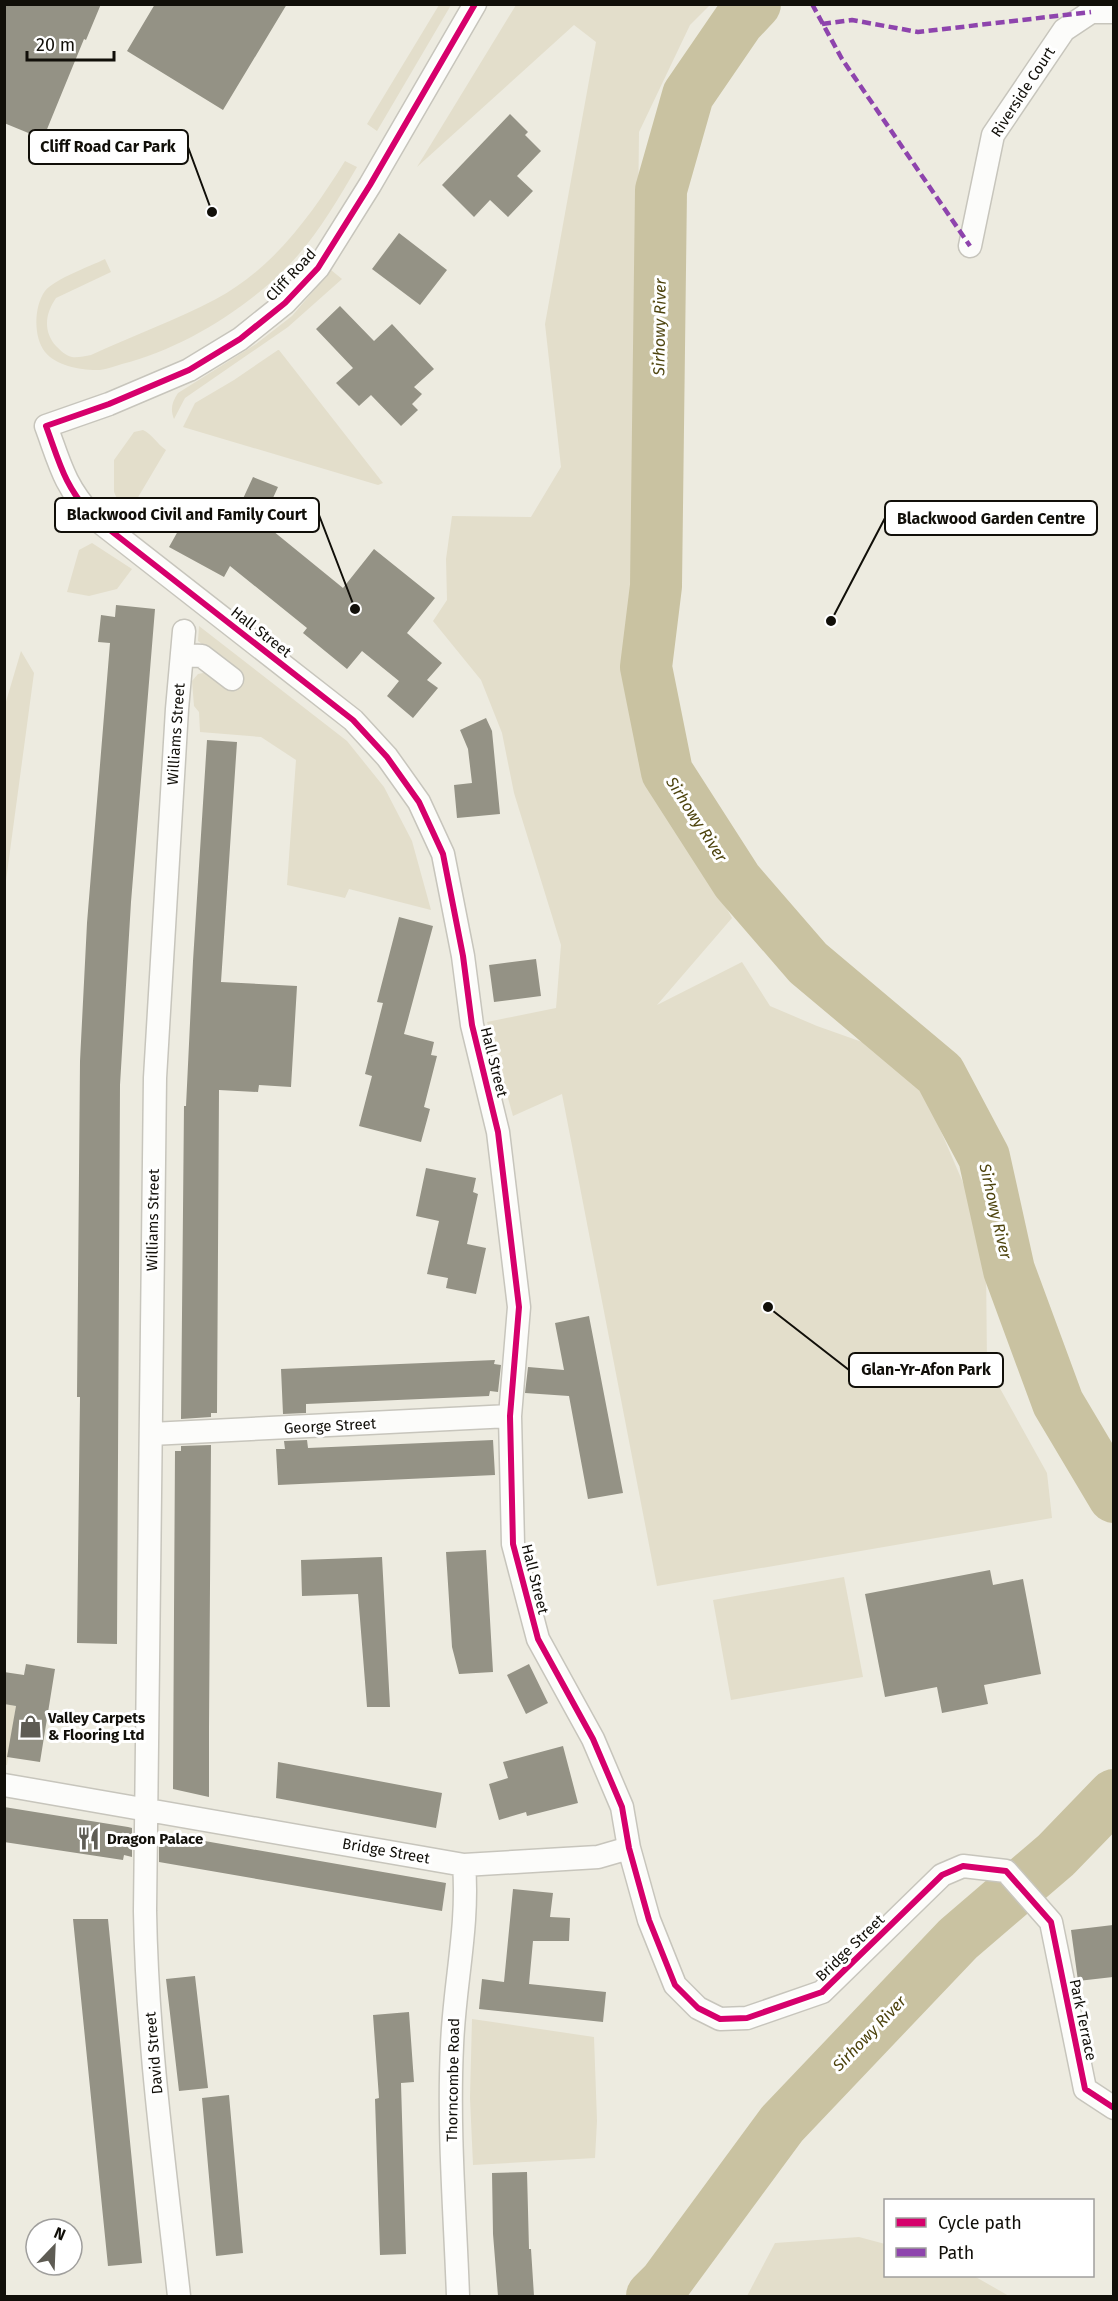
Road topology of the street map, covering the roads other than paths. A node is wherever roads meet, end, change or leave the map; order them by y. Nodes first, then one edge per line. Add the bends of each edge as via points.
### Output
1 (475, 4) edge
2 (1113, 12) edge
3 (970, 246) dead end
4 (46, 426) joint
5 (184, 631) dead end
6 (182, 655) junction
7 (232, 679) dead end
8 (510, 1416) junction
9 (151, 1434) junction
10 (4, 1785) edge
11 (147, 1809) junction
12 (629, 1848) junction
13 (464, 1865) junction
14 (1051, 1922) joint
15 (1113, 2108) edge
16 (179, 2296) edge
17 (458, 2296) edge

1 - 4 street, Cliff Road via 322,261 285,303 240,339 189,370
2 - 3 street, Riverside Court via 1091,12 1064,30 993,135
4 - 8 street, Hall Street via 66,482 92,516 353,720 387,757 419,802 443,854 472,1025 498,1132 519,1308
5 - 6 street, Williams Street
6 - 7 street via 202,656
6 - 9 street, Williams Street via 155,1078
8 - 9 street, George Street
8 - 12 street, Hall Street via 513,1544 538,1639 593,1739 622,1807
9 - 11 street, Williams Street
10 - 11 street, Bridge Street
11 - 13 street, Bridge Street
11 - 16 street, David Street via 146,1960
12 - 13 street, Bridge Street via 598,1857
12 - 14 street, Bridge Street via 649,1920 675,1984 698,2007 720,2019 747,2018 822,1992 942,1875 963,1866 1006,1871
13 - 17 street, Thorncombe Road via 464,1924 454,2013 451,2098
14 - 15 street, Park Terrace via 1085,2089

